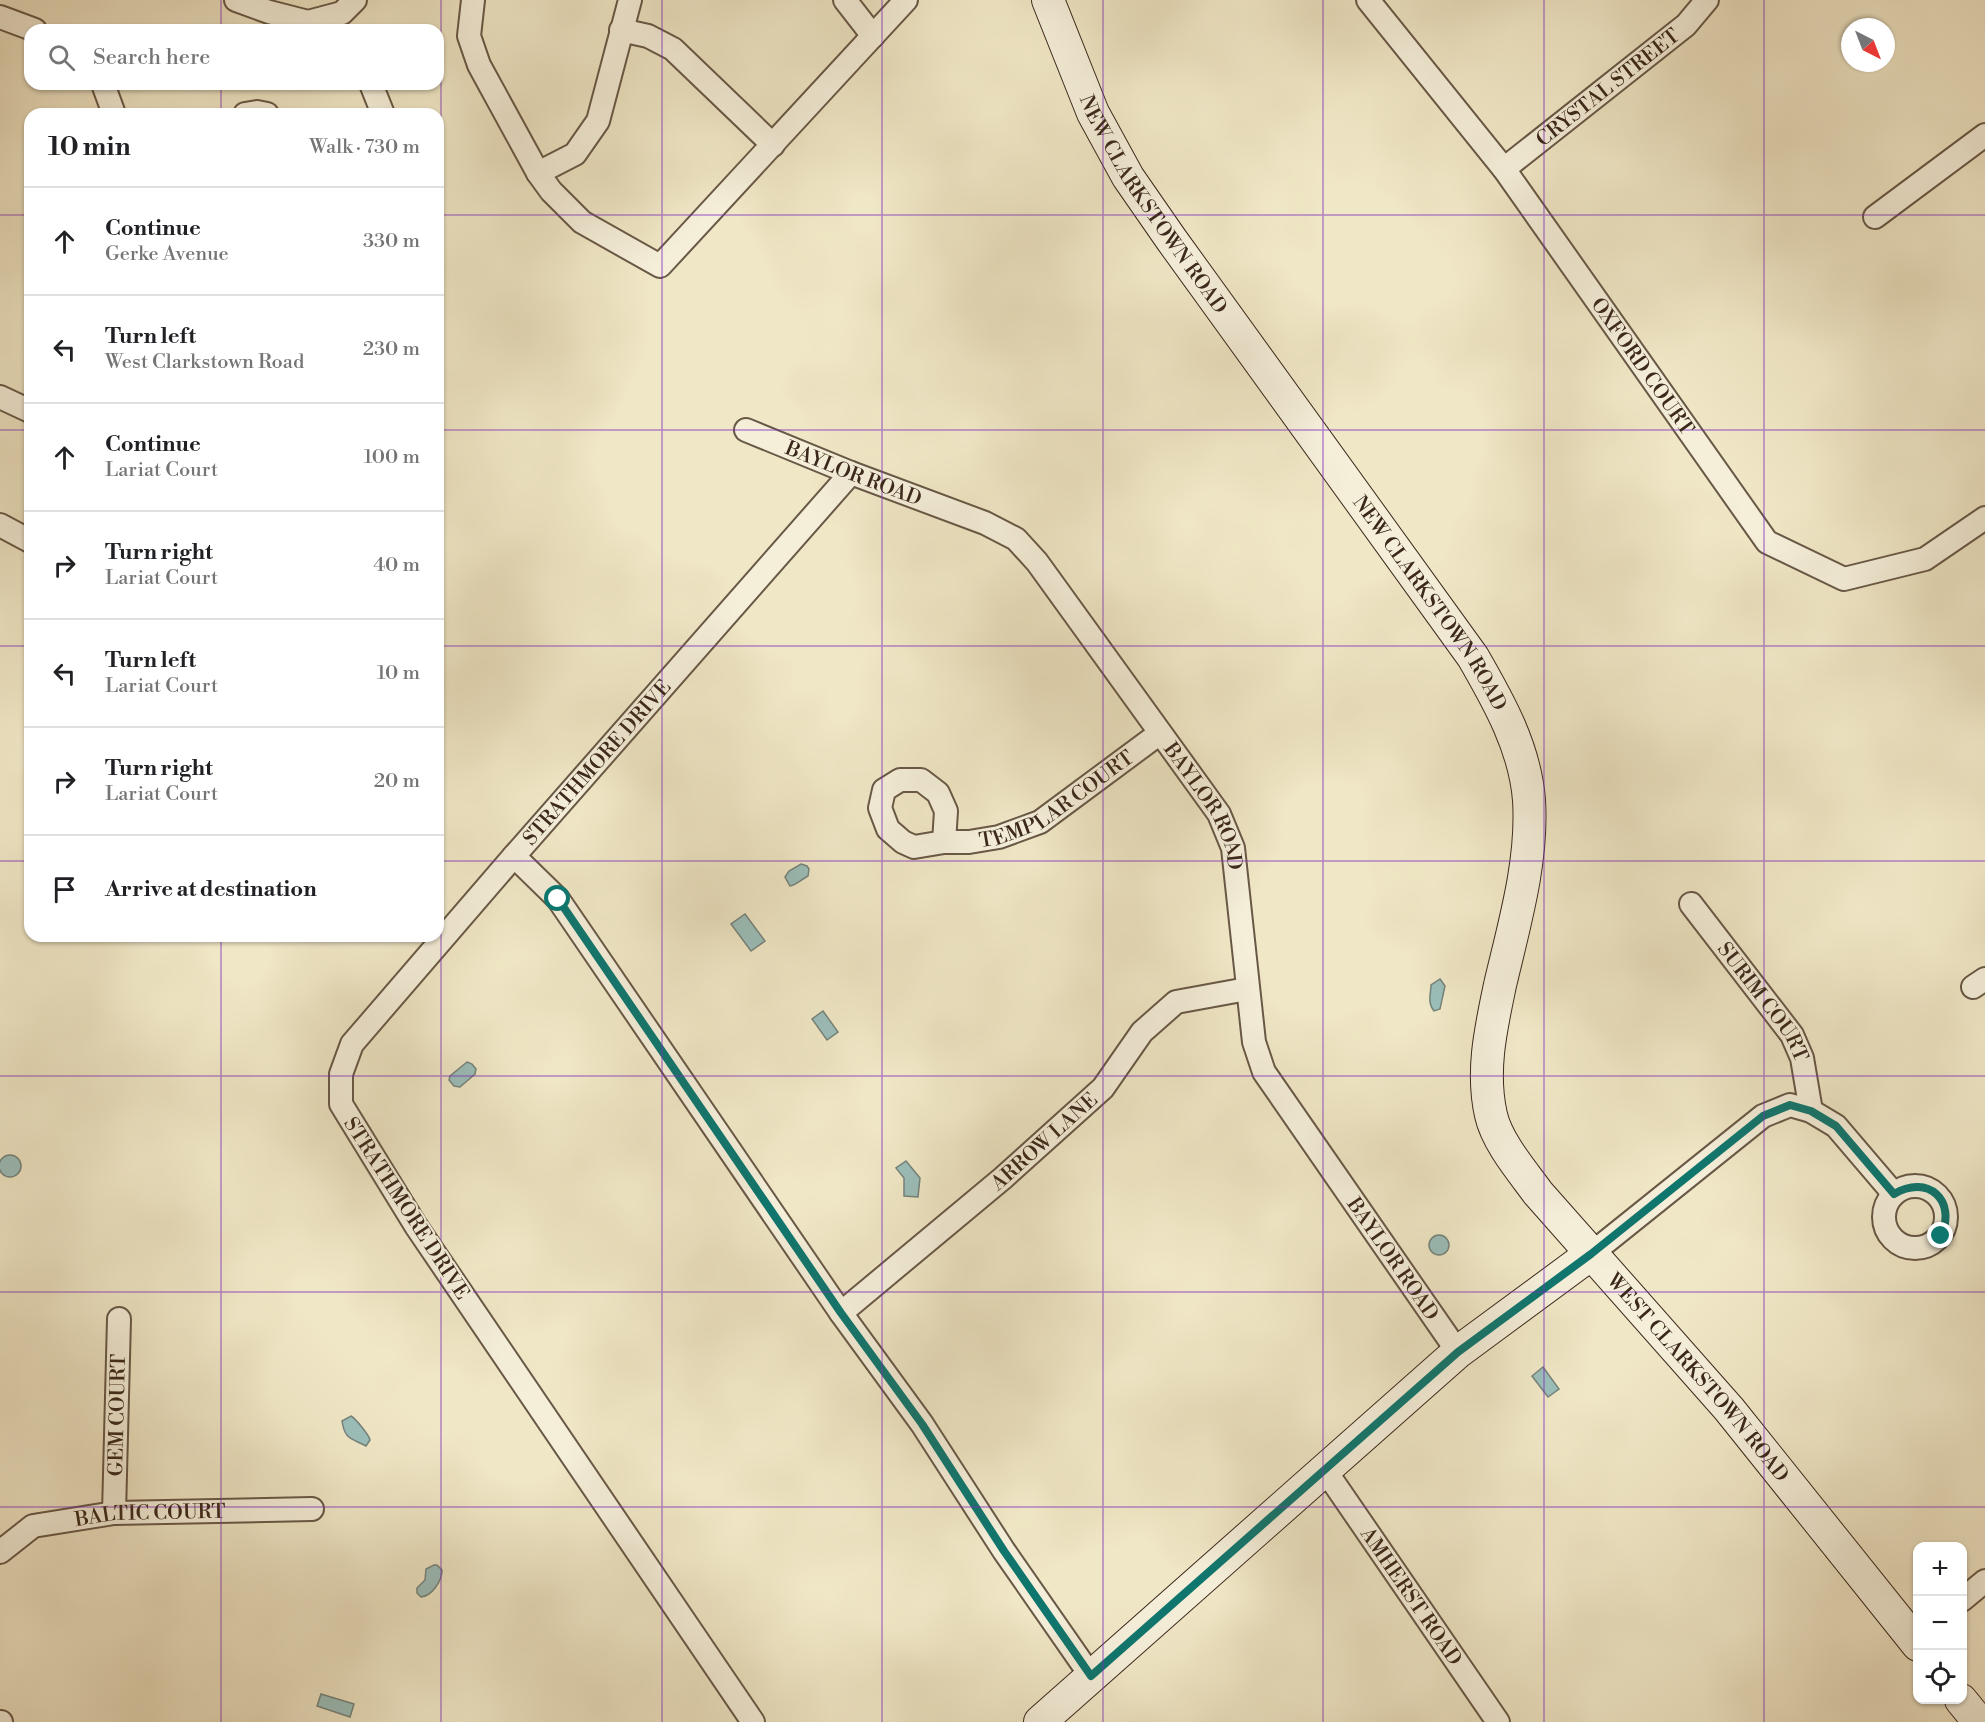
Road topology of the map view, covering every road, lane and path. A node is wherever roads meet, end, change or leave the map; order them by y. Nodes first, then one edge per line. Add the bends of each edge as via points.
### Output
1 (236, 0) edge
2 (473, 0) edge
3 (630, 0) edge
4 (845, 0) edge
5 (906, 0) edge
6 (1048, 0) edge
7 (1368, 0) edge
8 (1707, 0) edge
9 (348, 14) edge
10 (0, 17) edge
11 (24, 26) edge
12 (621, 30) junction
13 (873, 36) junction
14 (105, 90) edge
15 (373, 90) edge
16 (112, 108) edge
17 (381, 108) edge
18 (1985, 135) edge
19 (773, 145) junction
20 (1504, 169) junction
21 (538, 173) junction
22 (1875, 217) dead end
23 (0, 397) edge
24 (24, 408) edge
25 (746, 430) dead end
26 (851, 473) junction
27 (1985, 518) edge
28 (0, 525) edge
29 (24, 538) edge
30 (1160, 733) junction
31 (944, 842) dead end
32 (514, 856) junction
33 (1691, 904) dead end
34 (444, 937) edge
35 (440, 942) edge
36 (1247, 988) junction
37 (1811, 1111) junction
38 (1894, 1194) dead end
39 (1591, 1254) junction
40 (841, 1313) junction
41 (119, 1319) dead end
42 (1458, 1352) junction
43 (1325, 1470) junction
44 (312, 1509) dead end
45 (114, 1513) junction
46 (0, 1552) edge
47 (1985, 1581) edge
48 (1967, 1596) edge
49 (1913, 1637) edge
50 (1091, 1676) junction
51 (1964, 1704) edge
52 (753, 1722) edge
53 (1040, 1722) edge
54 (1498, 1722) edge
55 (1979, 1722) edge

1 - 9 street via 308,22
2 - 21 street via 469,36 479,65
3 - 12 street
4 - 13 street
5 - 13 street
6 - 39 street, NEW CLARKSTOWN ROAD via 1093,113 1128,177 1473,657 1500,702 1519,748 1529,799 1529,845 1491,1028 1485,1074 1491,1117 1511,1157
7 - 20 street, OXFORD COURT
8 - 20 street, CRYSTAL STREET via 1686,25
10 - 11 street
12 - 19 street via 648,36 673,49
12 - 21 street via 598,122 575,153
13 - 19 street
14 - 16 street
15 - 17 street
18 - 22 street
19 - 21 street via 660,266 582,222
20 - 27 street, OXFORD COURT via 1767,542 1844,579 1924,559
23 - 24 street
25 - 26 street, BAYLOR ROAD
26 - 30 street, BAYLOR ROAD via 1016,539
26 - 32 street, STRATHMORE DRIVE
28 - 29 street
30 - 31 street, TEMPLAR COURT via 1040,822 999,837
30 - 36 street, BAYLOR ROAD via 1219,814 1233,848
32 - 34 street, STRATHMORE DRIVE
32 - 40 street via 558,899
33 - 37 street, SURIM COURT via 1792,1035 1802,1058
35 - 52 street, STRATHMORE DRIVE via 352,1044 341,1074 341,1104 416,1226
36 - 40 street, ARROW LANE via 1176,1002 1142,1032 1103,1088 1003,1178
36 - 42 street, BAYLOR ROAD via 1254,1042 1264,1072
37 - 38 street via 1836,1126
37 - 39 street via 1790,1105 1763,1116
39 - 42 street
39 - 49 street, WEST CLARKSTOWN ROAD via 1729,1409
40 - 50 street via 922,1424
41 - 45 street, GEM COURT
42 - 43 street
43 - 50 street
43 - 54 street, AMHERST ROAD
44 - 45 street, BALTIC COURT
45 - 46 street, BALTIC COURT via 33,1526
47 - 48 street
50 - 53 street
51 - 55 street

